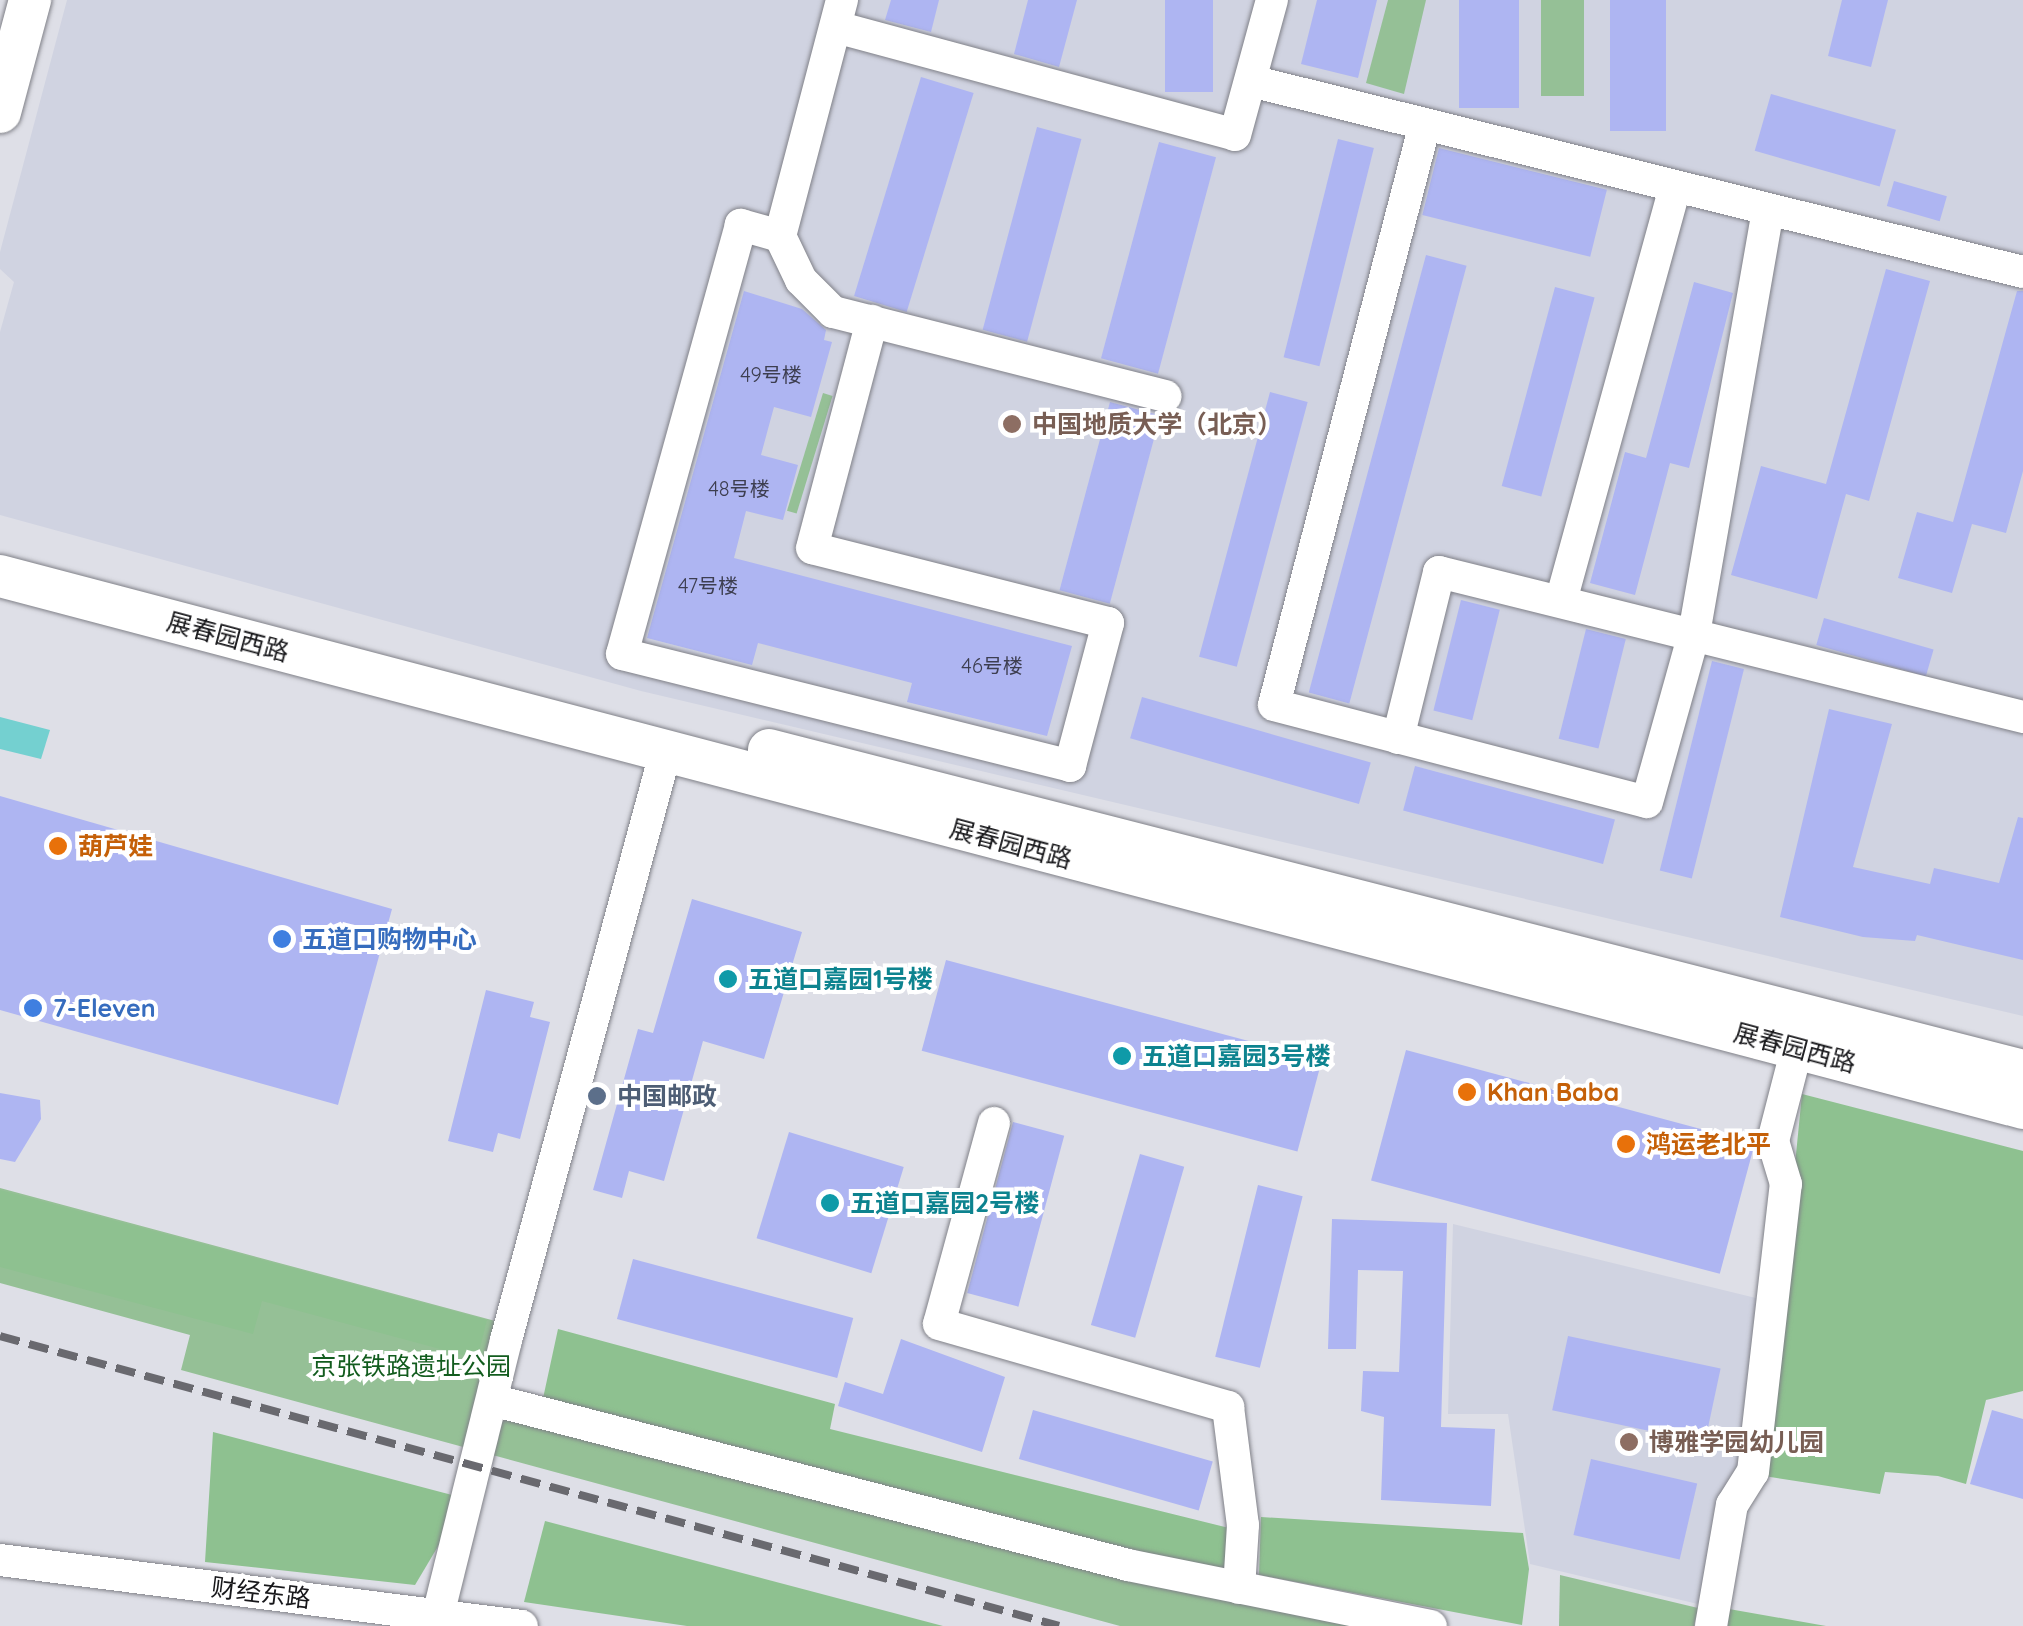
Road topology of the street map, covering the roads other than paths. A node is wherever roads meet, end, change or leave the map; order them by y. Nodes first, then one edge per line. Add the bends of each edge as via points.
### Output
1 (30, 0) edge
2 (1272, 0) edge
3 (839, 14) edge
4 (1251, 81) junction
5 (0, 112) edge
6 (1424, 124) junction
7 (1675, 187) junction
8 (1768, 209) junction
9 (780, 236) junction
10 (2023, 272) edge
11 (872, 321) junction
12 (1166, 396) dead end
13 (0, 546) edge
14 (0, 576) edge
15 (1561, 602) junction
16 (1694, 634) junction
17 (2023, 716) edge
18 (1398, 738) junction
19 (665, 754) junction
20 (1796, 1048) junction
21 (2023, 1071) edge
22 (2023, 1108) edge
23 (994, 1123) dead end
24 (492, 1400) junction
25 (0, 1560) edge
26 (1240, 1588) junction
27 (438, 1615) junction
28 (522, 1626) edge
29 (1430, 1626) edge
30 (1711, 1626) edge

1 - 5 main road
2 - 4 street
3 - 4 street via 1235,135
3 - 9 street
4 - 6 street
6 - 7 street
6 - 18 street via 1274,705
7 - 8 street
7 - 15 street
8 - 10 street
8 - 16 street
9 - 11 street via 801,280 833,312
9 - 11 street via 742,225 622,654 1070,766 1108,623 812,548
11 - 12 street
13 - 21 main road, 展春园西路 via 633,716
14 - 19 main road, 展春园西路
15 - 16 street
15 - 18 street via 1439,572
16 - 17 street
16 - 18 street via 1647,802
19 - 20 main road, 展春园西路
19 - 24 street
20 - 22 main road, 展春园西路
20 - 30 street via 1773,1141 1786,1184 1752,1472 1732,1505
23 - 26 street via 939,1324 1228,1407 1243,1525
24 - 26 street
24 - 27 street
25 - 27 street, 财经东路
26 - 29 street
27 - 28 street, 财经东路

